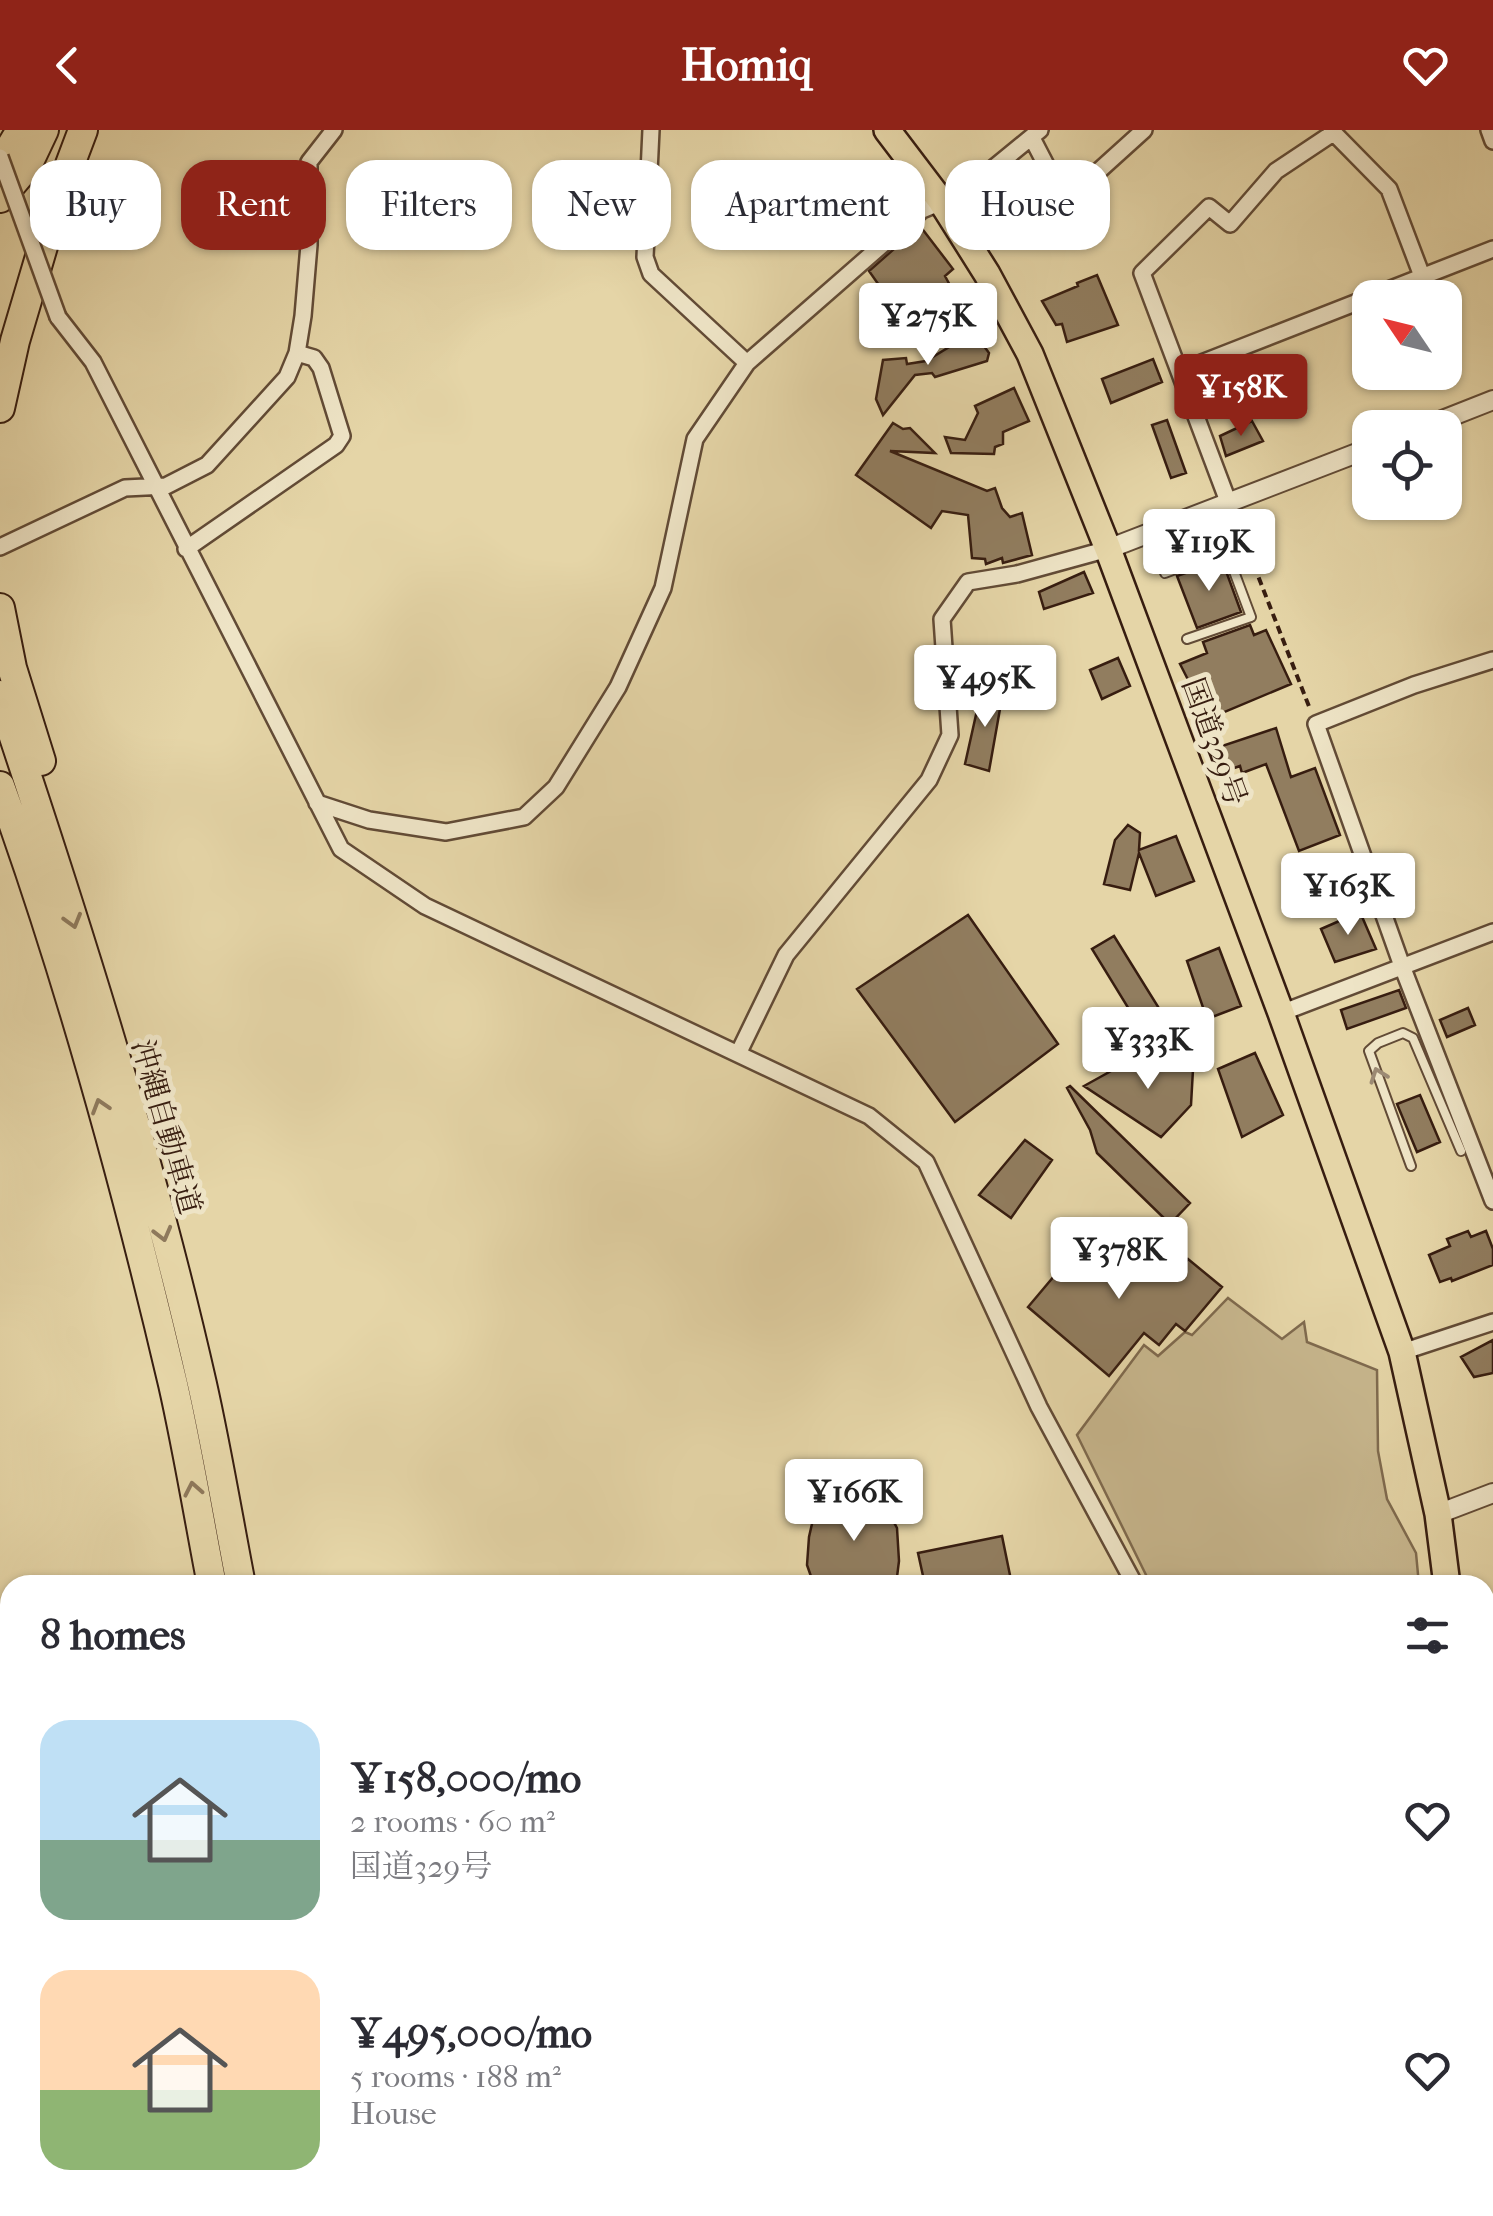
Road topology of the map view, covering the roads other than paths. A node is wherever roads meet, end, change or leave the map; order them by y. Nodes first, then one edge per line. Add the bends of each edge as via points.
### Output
1 (21, 130) edge
2 (44, 130) edge
3 (83, 130) edge
4 (334, 130) edge
5 (651, 130) edge
6 (888, 130) edge
7 (1144, 130) edge
8 (1489, 130) edge
9 (1332, 132) edge
10 (1036, 134) edge
11 (1493, 141) edge
12 (0, 157) edge
13 (0, 165) edge
14 (0, 198) edge
15 (942, 201) junction
16 (1493, 248) edge
17 (1422, 276) junction
18 (297, 353) junction
19 (746, 363) junction
20 (1181, 371) junction
21 (1493, 400) edge
22 (0, 408) edge
23 (1462, 412) edge
24 (1352, 455) edge
25 (153, 484) junction
26 (1229, 504) junction
27 (0, 548) edge
28 (186, 549) junction
29 (1108, 549) junction
30 (1165, 573) dead end
31 (0, 608) edge
32 (1187, 639) dead end
33 (1493, 660) edge
34 (0, 695) edge
35 (0, 786) edge
36 (317, 802) junction
37 (61, 877) junction
38 (1493, 932) edge
39 (1402, 966) junction
40 (1281, 1013) junction
41 (738, 1054) junction
42 (1460, 1151) dead end
43 (1411, 1166) dead end
44 (1493, 1200) edge
45 (1493, 1322) edge
46 (1402, 1352) junction
47 (1493, 1493) edge
48 (1438, 1514) junction
49 (210, 1575) edge
50 (239, 1575) edge
51 (1130, 1575) edge
52 (1445, 1575) edge

1 - 13 highway
2 - 14 highway
3 - 22 highway via 57,199
4 - 18 street via 309,162
5 - 19 street via 645,257 650,274
6 - 15 highway, 国道329号
7 - 10 street via 1071,196 1060,192
8 - 11 street
9 - 17 street via 1390,190
9 - 20 street via 1276,171 1230,224 1209,207 1142,273
10 - 15 street
12 - 25 street, bridge via 58,317 92,362
15 - 19 street via 922,210
15 - 29 highway, 国道329号 via 1030,354
16 - 17 street
17 - 20 street
18 - 25 street via 287,377 208,465 166,486
18 - 28 street via 321,368 342,436
19 - 36 street via 695,438 663,588 618,687 556,787 524,817 446,832 368,820
20 - 26 street
21 - 23 street
24 - 26 street
25 - 27 street via 125,488
25 - 28 street
26 - 29 street
28 - 36 street
29 - 40 highway, 国道329号
29 - 41 street via 968,582 942,619 950,735 929,780 786,955
30 - 32 lane via 1226,550 1251,617
31 - 37 highway via 60,822
33 - 39 street via 1316,724
34 - 37 highway, 沖縄自動車道
49 -> 35 highway, 沖縄自動車道 via 174,1388 120,1173
36 - 41 street via 341,849 424,906
37 -> 50 highway, 沖縄自動車道 via 202,1385
38 - 39 street
39 - 40 street
39 - 44 street
40 - 46 highway, 国道329号
41 - 51 street via 869,1116 926,1162 1040,1408
43 -> 42 lane via 1370,1050 1403,1033 1413,1038
45 - 46 street
46 - 48 highway, 国道329号
47 - 48 street
48 - 52 highway, 国道329号

